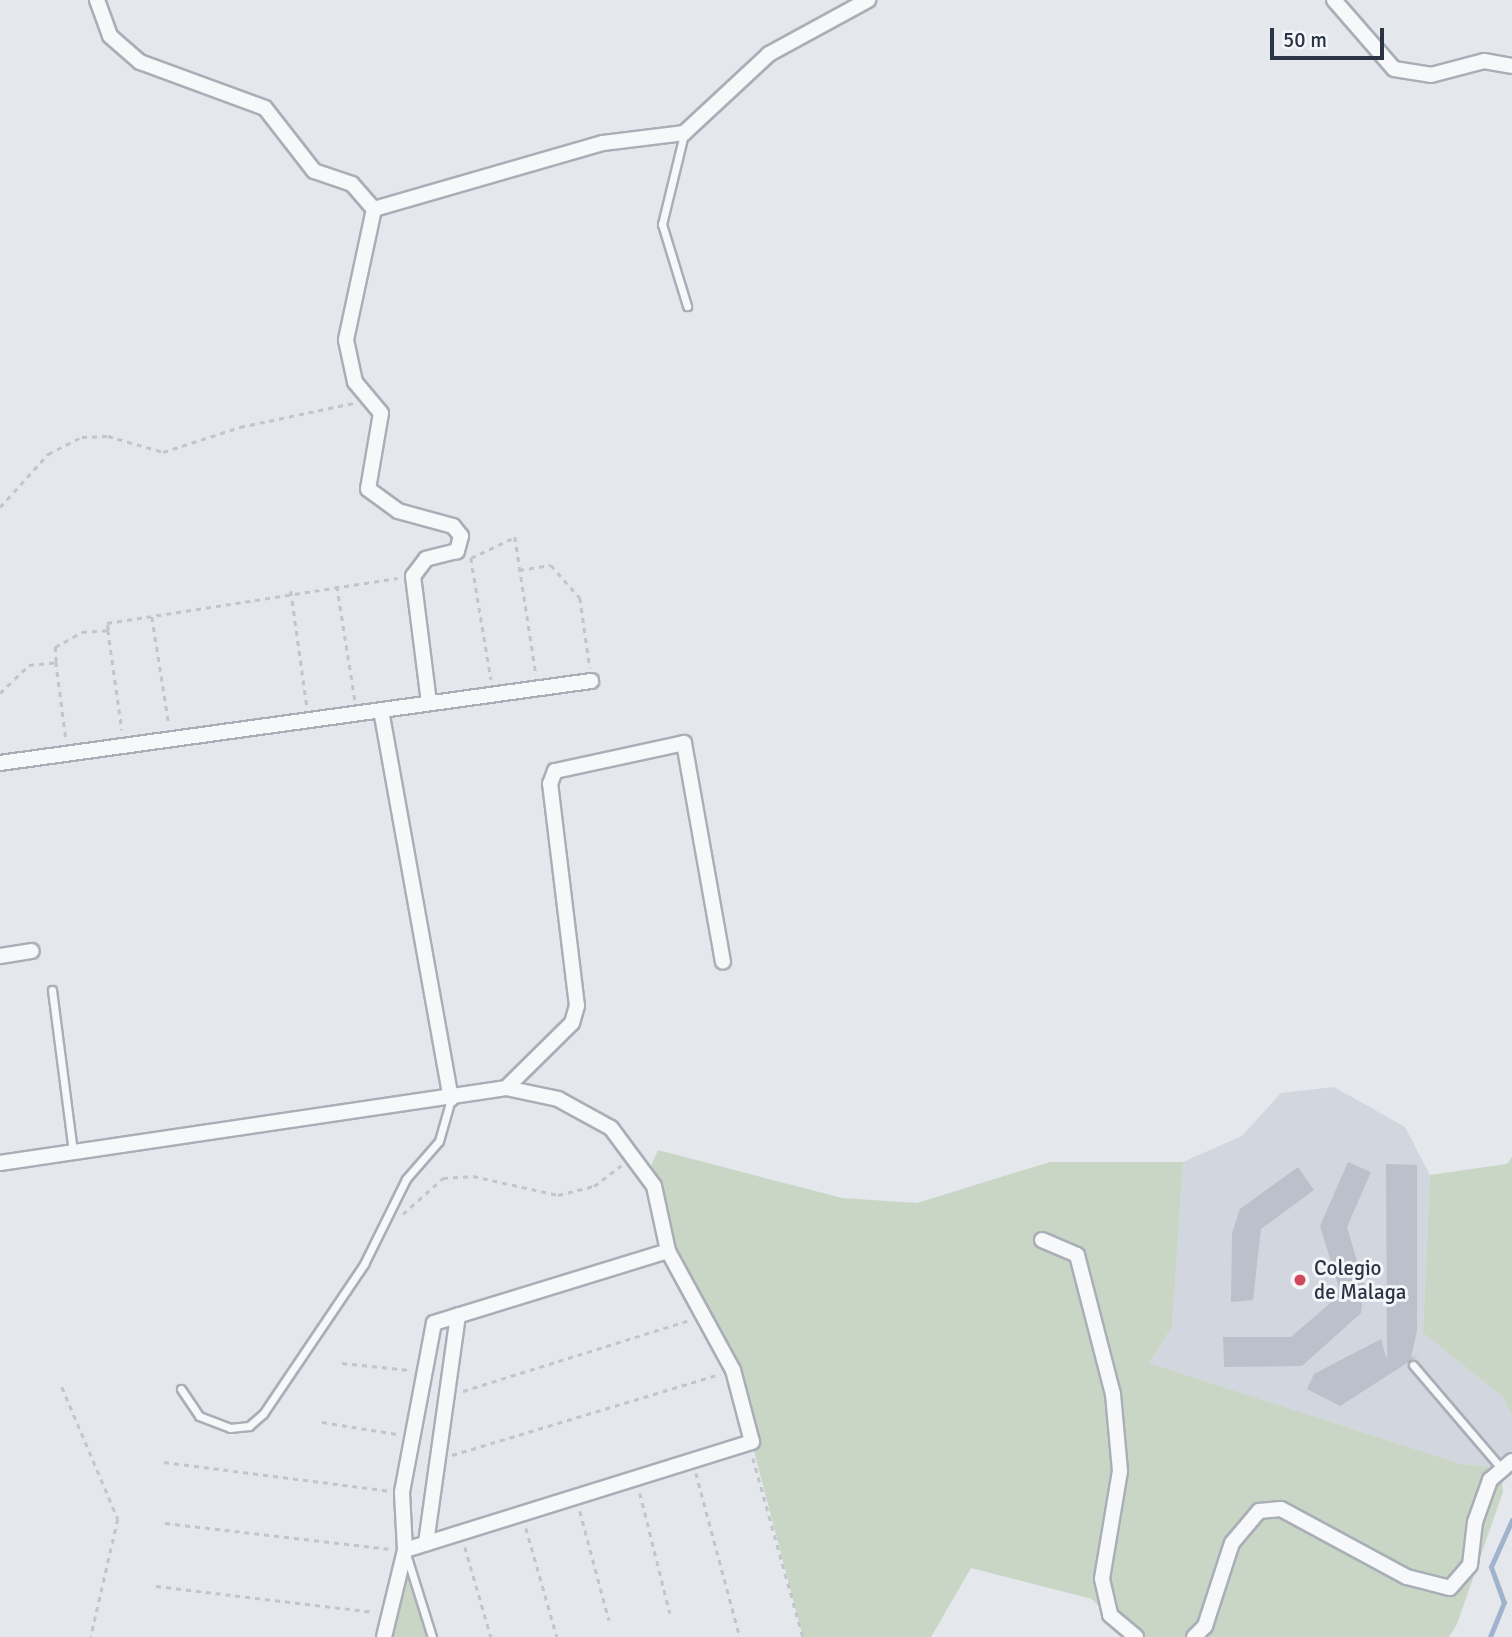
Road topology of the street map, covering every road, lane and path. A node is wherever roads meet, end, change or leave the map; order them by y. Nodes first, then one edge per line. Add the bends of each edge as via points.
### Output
1 (97, 0) edge
2 (868, 0) edge
3 (1334, 0) edge
4 (1512, 66) edge
5 (684, 133) junction
6 (374, 209) junction
7 (687, 306) dead end
8 (371, 395) junction
9 (0, 507) edge
10 (471, 558) junction
11 (463, 559) dead end
12 (519, 570) junction
13 (413, 576) junction
14 (337, 586) junction
15 (291, 591) junction
16 (152, 617) junction
17 (108, 629) junction
18 (56, 663) junction
19 (592, 681) joint
20 (538, 688) junction
21 (0, 692) edge
22 (493, 694) junction
23 (429, 703) junction
24 (380, 710) junction
25 (357, 713) junction
26 (309, 720) junction
27 (171, 739) junction
28 (125, 746) junction
29 (68, 753) junction
30 (0, 763) edge
31 (32, 951) dead end
32 (0, 956) edge
33 (723, 962) dead end
34 (52, 990) dead end
35 (506, 1088) junction
36 (451, 1099) junction
37 (73, 1153) junction
38 (632, 1154) junction
39 (0, 1163) edge
40 (396, 1222) dead end
41 (1042, 1240) dead end
42 (668, 1251) junction
43 (458, 1315) junction
44 (704, 1316) junction
45 (342, 1363) dead end
46 (1413, 1365) dead end
47 (733, 1370) junction
48 (420, 1371) junction
49 (62, 1387) dead end
50 (181, 1388) dead end
51 (447, 1397) junction
52 (322, 1422) dead end
53 (411, 1436) junction
54 (750, 1443) junction
55 (438, 1459) junction
56 (164, 1462) dead end
57 (693, 1463) junction
58 (1507, 1465) edge
59 (637, 1479) junction
60 (402, 1492) junction
61 (576, 1497) junction
62 (522, 1515) junction
63 (165, 1523) dead end
64 (461, 1533) junction
65 (426, 1543) junction
66 (405, 1550) junction
67 (156, 1586) dead end
68 (670, 1613) dead end
69 (387, 1614) junction
70 (609, 1620) dead end
71 (91, 1637) edge
72 (384, 1637) edge
73 (432, 1637) edge
74 (491, 1637) edge
75 (557, 1637) edge
76 (740, 1637) edge
77 (803, 1637) edge
78 (1136, 1637) edge
79 (1194, 1637) edge

1 - 6 street via 110,36 140,62 265,108 314,170 352,184
2 - 5 street via 769,54
3 - 4 street via 1394,69 1430,75 1484,61
5 - 6 street via 603,143
5 - 7 lane via 662,224
6 - 8 street via 346,340 355,382
8 - 9 path via 346,407 205,436 173,451 108,436 82,437 48,454
8 - 13 street via 382,425 368,489 385,505 453,526 461,536 457,551 426,559
10 - 11 path
10 - 12 path via 514,537
10 - 22 path
12 - 19 path via 551,565 580,598
12 - 20 path
13 - 14 path
13 - 23 street
14 - 15 path
14 - 25 path
15 - 16 path via 248,604 193,605
15 - 26 path
16 - 17 path via 107,622
16 - 27 path
17 - 18 path via 82,632 55,648
17 - 28 path
18 - 21 path via 29,665
18 - 29 path
19 - 20 street
20 - 22 street
22 - 23 street
23 - 24 street
24 - 25 street
24 - 36 street
25 - 26 street
26 - 27 street
27 - 28 street
28 - 29 street
29 - 30 street
31 - 32 street
33 - 35 street via 684,743 555,771 550,784 577,1006 572,1023
34 - 37 lane
35 - 36 street
35 - 38 street via 558,1099 611,1128
36 - 37 street
36 - 50 lane via 439,1141 406,1179 365,1264 263,1414 249,1426 230,1428 199,1416
37 - 39 street
38 - 40 path via 594,1186 558,1195 473,1176 443,1178
38 - 42 street via 653,1186
41 - 78 street via 1077,1255 1113,1394 1120,1471 1102,1579 1110,1615
42 - 43 street
42 - 44 street
43 - 48 street via 434,1323
43 - 51 street
44 - 47 street
44 - 51 path
45 - 48 path
46 - 58 lane
47 - 54 street
47 - 55 path
48 - 53 street
49 - 71 path via 118,1519
51 - 55 street
52 - 53 path
53 - 60 street
54 - 57 street
54 - 77 path
55 - 65 street
56 - 60 path
57 - 59 street
57 - 76 path
58 - 79 street via 1480,1502 1469,1565 1450,1588 1407,1577 1281,1509 1259,1511 1232,1544 1205,1626
59 - 61 street
59 - 68 path
60 - 66 street
61 - 62 street
61 - 70 path
62 - 64 street
62 - 75 path
63 - 66 path
64 - 65 street
64 - 74 path
65 - 66 street
66 - 69 street
66 - 73 lane
67 - 69 path
69 - 72 street

